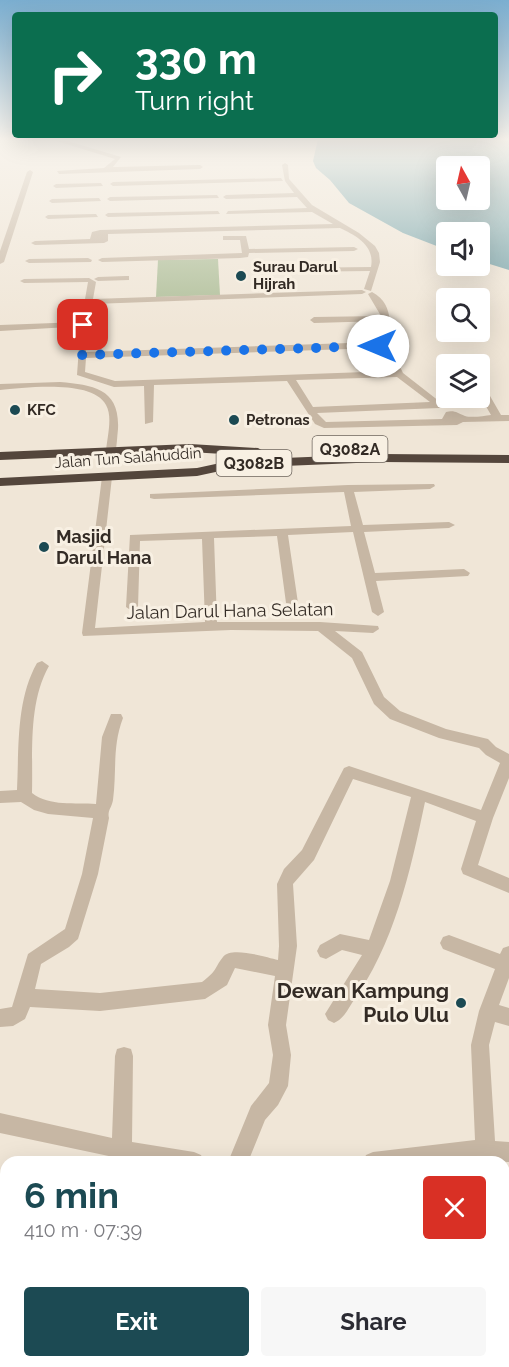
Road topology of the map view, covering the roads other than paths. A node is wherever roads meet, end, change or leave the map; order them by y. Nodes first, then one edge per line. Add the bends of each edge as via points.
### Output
1 (20, 203) edge
2 (104, 203) edge
3 (222, 203) edge
4 (306, 203) edge
5 (314, 210) junction
6 (223, 213) junction
7 (102, 216) junction
8 (48, 217) dead end
9 (339, 226) junction
10 (225, 230) junction
11 (43, 235) dead end
12 (100, 236) junction
13 (339, 238) dead end
14 (192, 239) dead end
15 (292, 239) dead end
16 (35, 243) dead end
17 (342, 249) junction
18 (354, 249) dead end
19 (295, 250) junction
20 (246, 251) junction
21 (29, 261) dead end
22 (95, 261) junction
23 (0, 262) edge
24 (375, 269) junction
25 (285, 270) dead end
26 (126, 278) dead end
27 (92, 279) junction
28 (24, 281) dead end
29 (367, 292) junction
30 (88, 302) junction
31 (386, 318) junction
32 (314, 320) dead end
33 (78, 328) junction
34 (0, 329) edge
35 (384, 346) junction
36 (82, 355) junction
37 (399, 374) junction
38 (290, 378) junction
39 (149, 382) junction
40 (0, 387) edge
41 (436, 404) edge
42 (490, 404) edge
43 (436, 405) edge
44 (441, 408) edge
45 (311, 410) junction
46 (450, 417) junction
47 (498, 418) junction
48 (509, 418) edge
49 (148, 422) dead end
50 (509, 448) edge
51 (111, 451) junction
52 (0, 456) edge
53 (509, 459) edge
54 (107, 477) junction
55 (0, 482) edge
56 (430, 486) dead end
57 (348, 488) junction
58 (154, 496) dead end
59 (449, 525) dead end
60 (356, 528) junction
61 (282, 532) junction
62 (208, 536) junction
63 (464, 573) dead end
64 (369, 577) junction
65 (292, 603) dead end
66 (132, 608) dead end
67 (378, 612) dead end
68 (320, 626) junction
69 (211, 627) junction
70 (373, 629) dead end
71 (42, 666) dead end
72 (116, 718) dead end
73 (509, 760) edge
74 (419, 794) junction
75 (24, 796) junction
76 (0, 797) edge
77 (100, 813) junction
78 (485, 818) junction
79 (509, 886) edge
80 (449, 943) dead end
81 (375, 950) junction
82 (326, 951) dead end
83 (507, 959) edge
84 (285, 970) junction
85 (25, 998) junction
86 (488, 1011) junction
87 (334, 1014) dead end
88 (509, 1017) edge
89 (0, 1018) edge
90 (124, 1056) dead end
91 (0, 1124) edge
92 (485, 1149) junction
93 (122, 1150) junction
94 (509, 1152) edge
95 (158, 1156) edge
96 (240, 1156) edge
97 (437, 1156) edge

1 - 23 street
2 - 7 street
3 - 6 street
4 - 5 street
5 - 6 street
5 - 9 street
6 - 7 street
6 - 10 street
7 - 8 street
7 - 12 street
9 - 10 street
9 - 24 street via 363,238 372,248
10 - 12 street
11 - 12 street
12 - 16 street
13 - 17 street
14 - 20 street via 241,238
15 - 19 street
17 - 18 street
17 - 19 street
19 - 20 street
20 - 22 street via 240,256
21 - 22 street
22 - 27 street
24 - 25 street
24 - 29 street
26 - 27 street
27 - 28 street
27 - 30 street
29 - 30 street
29 - 31 street via 379,302
30 - 33 street
31 - 32 street
31 - 35 street via 389,329
33 - 34 street
33 - 36 street via 84,333
35 - 36 street
35 - 37 street
36 - 39 street via 83,375 114,384
37 - 38 street
37 - 41 street
38 - 39 street
38 - 45 street
39 - 49 street
40 - 51 street via 79,387 106,397 112,407
42 - 47 street
43 - 45 street
44 - 46 street
45 - 46 street via 324,425
46 - 47 street
47 - 48 street
50 - 51 highway, Jalan Tun Salahuddin / Q3082A via 437,446 249,453 198,448
51 - 52 highway, Jalan Tun Salahuddin / Q3082A
53 - 54 highway, Jalan Tun Salahuddin / Q3082B via 380,458 234,464 196,472
54 - 55 highway, Jalan Tun Salahuddin / Q3082B
54 - 69 street, Jalan Darul Hana Selatan via 88,633
56 - 57 street
57 - 58 street
57 - 60 street
59 - 60 street
60 - 61 street
60 - 64 street
61 - 62 street
61 - 65 street
62 - 66 street via 134,538
62 - 69 street
63 - 64 street
64 - 67 street
68 - 69 street, Jalan Darul Hana Selatan
68 - 70 street, Jalan Darul Hana Selatan
68 - 73 street via 357,655 379,700 395,715 444,734 483,743
71 - 75 street via 35,675 28,723
72 - 77 street via 109,737 105,802
73 - 78 street
74 - 78 street
74 - 81 street via 385,927
74 - 84 street via 347,774 326,823 285,884
75 - 76 street
75 - 77 street via 41,807
77 - 85 street via 90,874 72,933 34,960
78 - 79 street via 470,869
80 - 83 street
81 - 82 street via 340,942
81 - 87 street
83 - 86 street
84 - 85 street via 233,959 221,979 206,990 100,1002
84 - 96 street via 277,1025 282,1055 278,1086 258,1113
85 - 89 street via 19,1013
86 - 88 street
86 - 92 street via 480,1045
90 - 93 street
91 - 93 street
92 - 94 street
92 - 97 street
93 - 95 street

